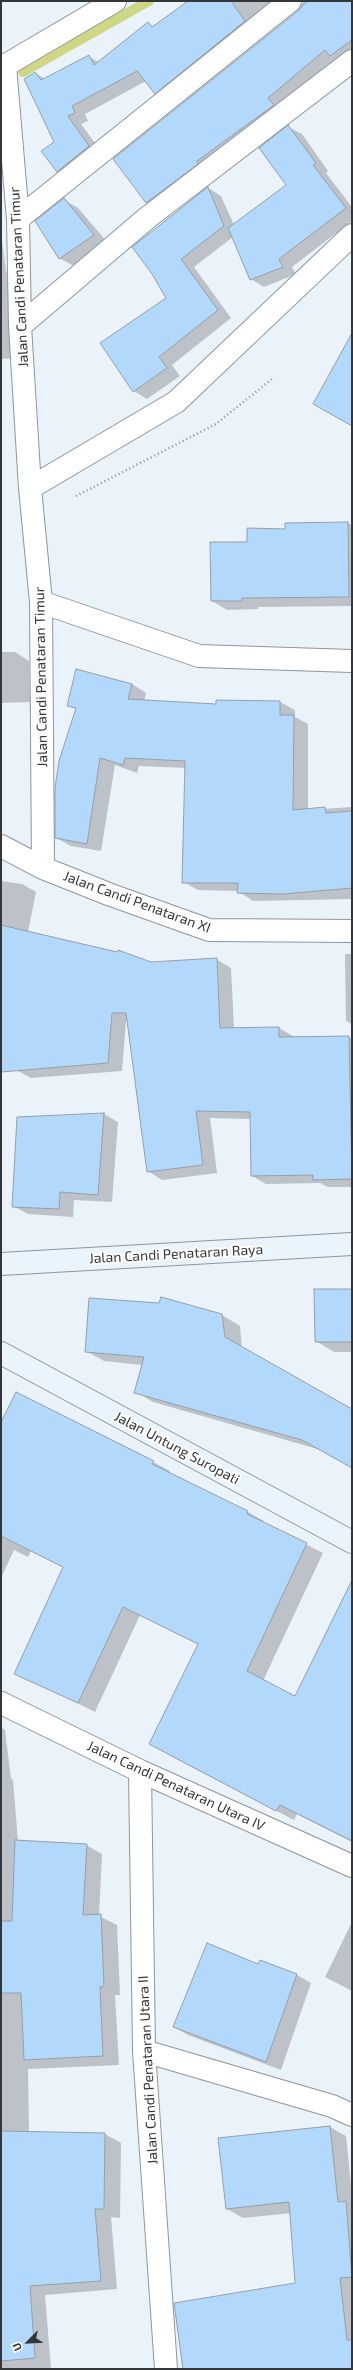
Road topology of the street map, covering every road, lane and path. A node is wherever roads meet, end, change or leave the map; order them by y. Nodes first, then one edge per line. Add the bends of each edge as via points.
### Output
1 (115, 1) edge
2 (290, 1) edge
3 (352, 61) edge
4 (3, 67) edge
5 (18, 219) junction
6 (352, 235) edge
7 (20, 326) junction
8 (272, 379) dead end
9 (30, 488) junction
10 (76, 497) dead end
11 (41, 602) junction
12 (352, 661) edge
13 (1, 846) edge
14 (44, 868) junction
15 (352, 931) edge
16 (352, 1244) edge
17 (1, 1264) edge
18 (1, 1353) edge
19 (352, 1542) edge
20 (1, 1703) edge
21 (140, 1771) junction
22 (352, 1866) edge
23 (144, 2051) junction
24 (352, 2116) edge
25 (166, 2369) edge

1 - 4 street, Jalan Candi Penataran Timur
2 - 5 street
3 - 7 street via 147,218
4 - 5 street, Jalan Candi Penataran Timur
5 - 7 street, Jalan Candi Penataran Timur
6 - 9 street via 176,402
7 - 9 street, Jalan Candi Penataran Timur
8 - 10 path via 216,424
9 - 11 street, Jalan Candi Penataran Timur
11 - 12 street via 199,656
11 - 14 street, Jalan Candi Penataran Timur
13 - 14 street, Jalan Candi Penataran XI
14 - 15 street, Jalan Candi Penataran XI via 209,930
16 - 17 main road, Jalan Candi Penataran Raya
18 - 19 main road, Jalan Untung Suropati
20 - 21 street, Jalan Candi Penataran Utara IV
21 - 22 street, Jalan Candi Penataran Utara IV
21 - 23 street, Jalan Candi Penataran Utara II
23 - 24 street via 332,2106
23 - 25 street, Jalan Candi Penataran Utara II

